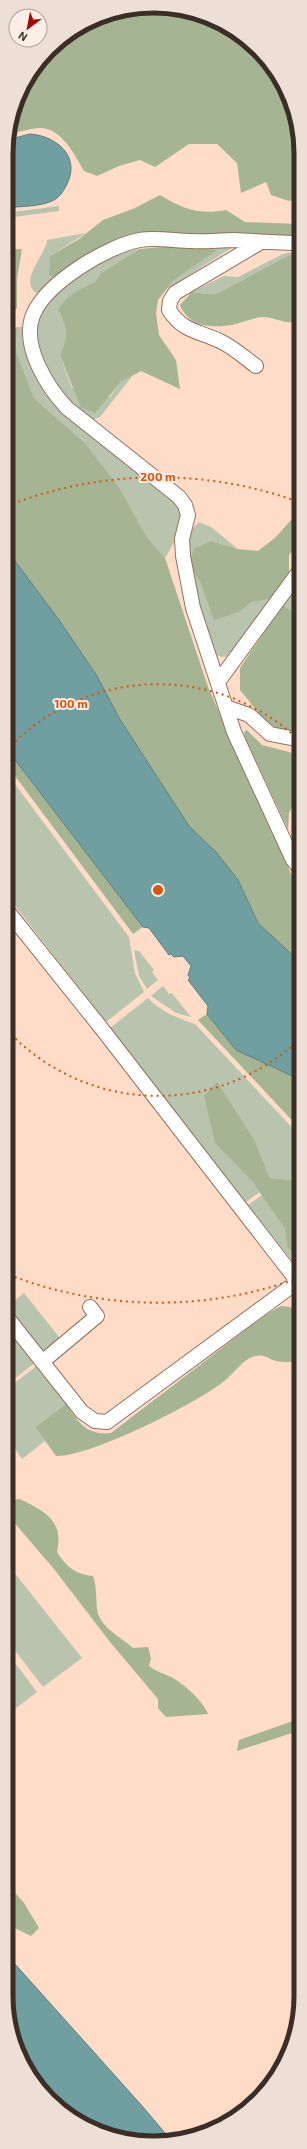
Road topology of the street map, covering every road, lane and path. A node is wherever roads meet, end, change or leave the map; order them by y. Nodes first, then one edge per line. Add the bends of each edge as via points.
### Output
1 (261, 242) junction
2 (294, 243) edge
3 (256, 366) dead end
4 (294, 579) edge
5 (218, 682) junction
6 (226, 707) junction
7 (294, 739) edge
8 (294, 861) edge
9 (13, 918) edge
10 (294, 1278) edge
11 (294, 1288) edge
12 (90, 1307) dead end
13 (13, 1325) edge
14 (42, 1362) junction

1 - 2 street
1 - 3 street via 175,293 170,301 169,310 174,319 187,329 221,341
1 - 5 street via 140,240 99,255 61,282 41,303 33,315 30,331 41,372 55,395 67,408 179,497 185,505 188,515 182,539 188,586
4 - 5 street
5 - 6 street
6 - 7 street via 249,715 270,734
6 - 8 street via 234,732
9 - 10 street
11 - 14 street via 107,1422 95,1421 86,1416
12 - 14 street via 97,1316
13 - 14 street

